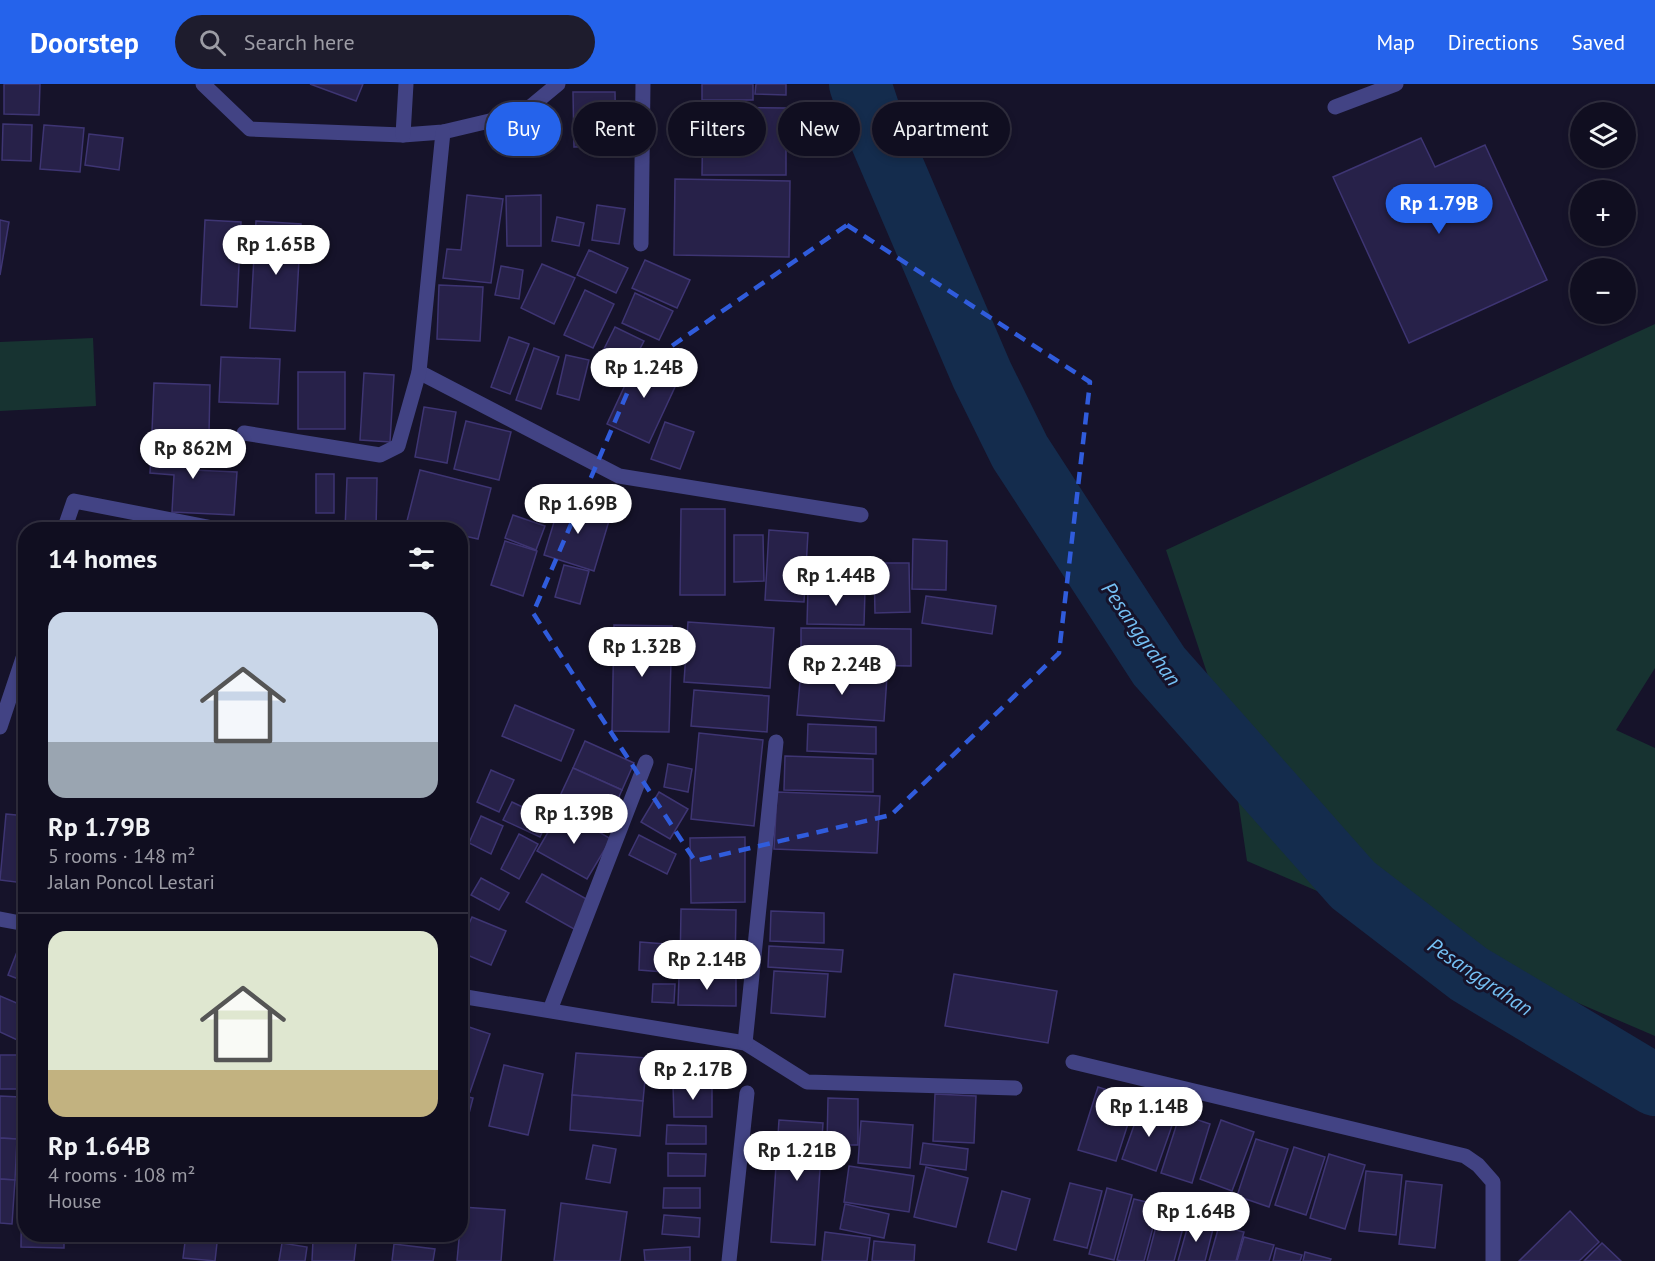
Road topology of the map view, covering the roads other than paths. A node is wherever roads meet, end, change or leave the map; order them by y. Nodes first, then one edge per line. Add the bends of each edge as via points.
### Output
1 (203, 84) edge
2 (406, 84) edge
3 (558, 84) edge
4 (643, 84) edge
5 (1396, 84) edge
6 (1335, 107) dead end
7 (443, 132) junction
8 (403, 135) junction
9 (641, 244) dead end
10 (419, 372) junction
11 (244, 433) dead end
12 (861, 515) dead end
13 (67, 522) edge
14 (183, 522) edge
15 (18, 673) edge
16 (0, 727) edge
17 (776, 742) dead end
18 (646, 762) dead end
19 (0, 919) edge
20 (18, 922) edge
21 (468, 997) edge
22 (550, 1010) junction
23 (745, 1043) junction
24 (1073, 1062) dead end
25 (1015, 1088) dead end
26 (747, 1093) dead end
27 (729, 1261) edge
28 (1493, 1261) edge

1 - 8 street via 250,129
2 - 8 street
3 - 7 street via 523,113
4 - 9 street
5 - 6 street
7 - 8 street
7 - 10 street
10 - 11 street via 398,446 380,455
10 - 12 street via 619,476
13 - 14 street via 74,501
15 - 16 street
17 - 23 street
18 - 22 street
19 - 20 street
21 - 22 street
22 - 23 street
23 - 25 street via 807,1082
24 - 28 street via 1466,1156 1494,1182
26 - 27 street

